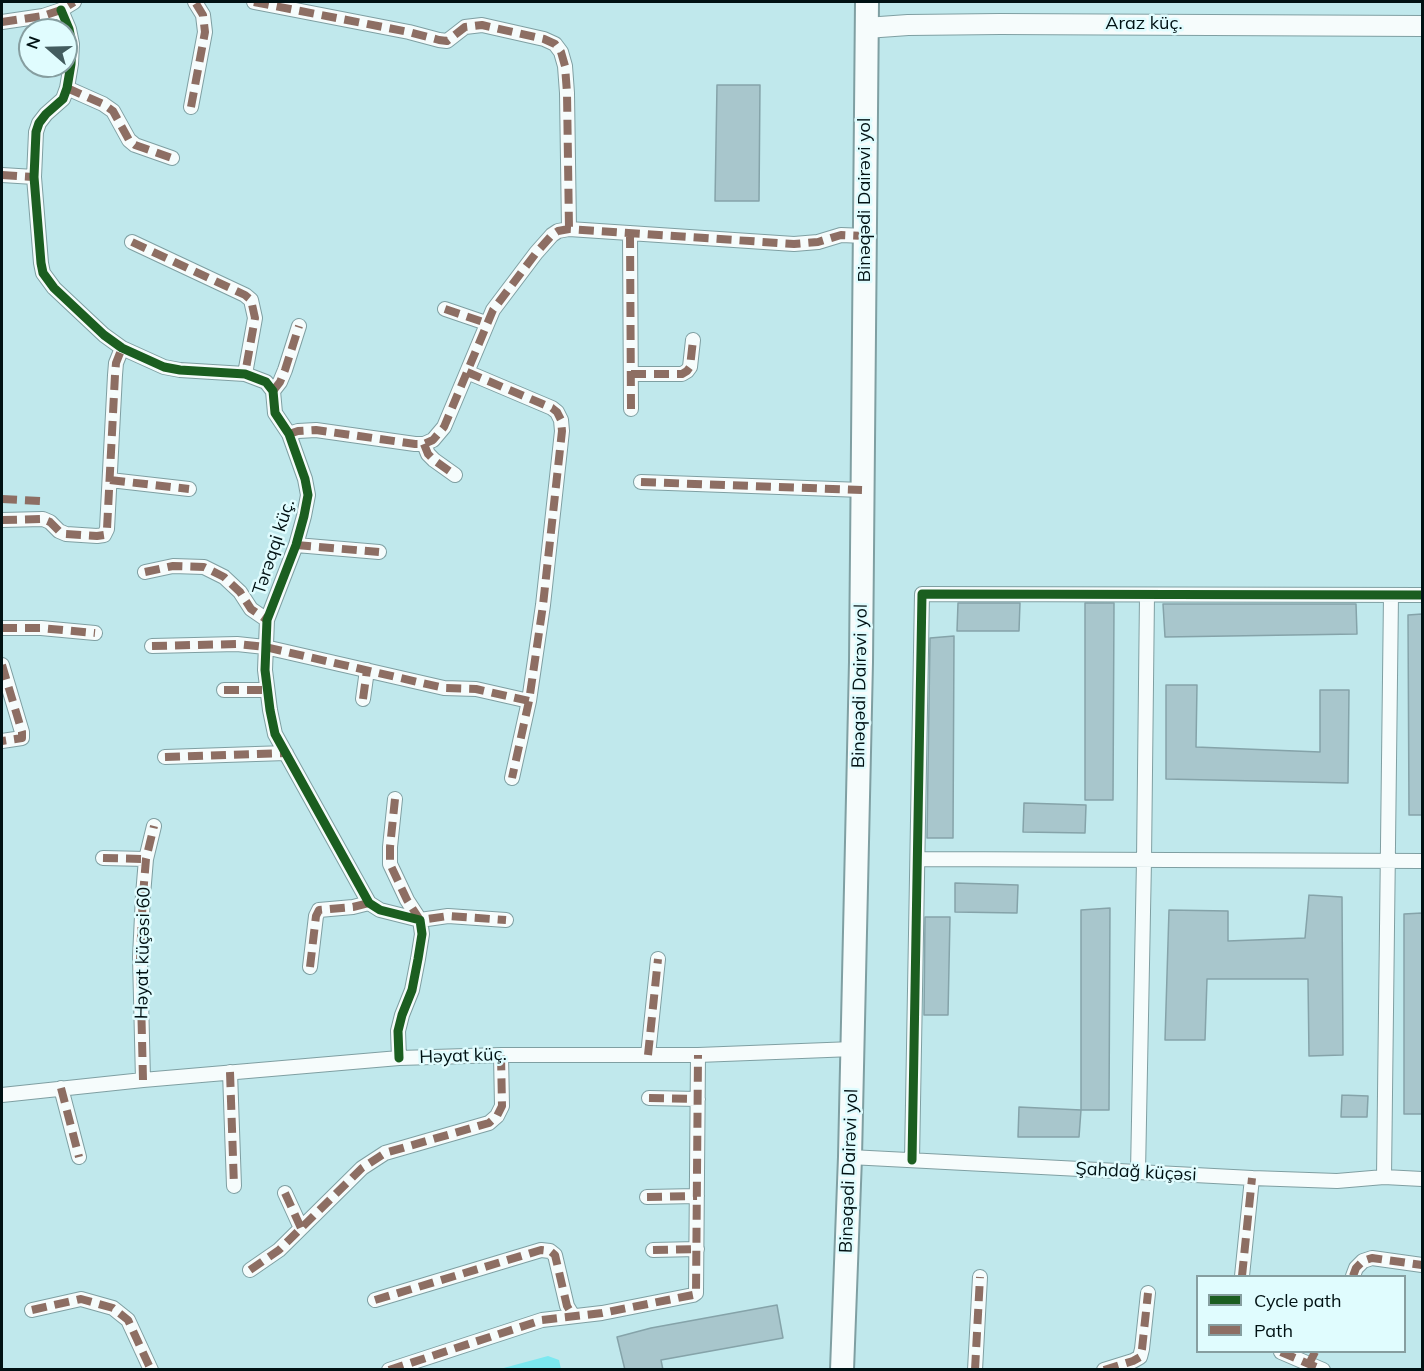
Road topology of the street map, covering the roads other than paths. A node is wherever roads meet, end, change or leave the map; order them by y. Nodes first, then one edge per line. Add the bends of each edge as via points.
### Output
1 (74, 2) edge
2 (195, 2) edge
3 (254, 2) edge
4 (867, 2) edge
5 (61, 10) junction
6 (2, 22) edge
7 (1422, 26) edge
8 (866, 28) junction
9 (67, 88) junction
10 (191, 107) dead end
11 (172, 158) dead end
12 (2, 175) edge
13 (34, 177) junction
14 (569, 229) junction
15 (630, 234) junction
16 (865, 236) junction
17 (132, 242) dead end
18 (444, 309) dead end
19 (486, 322) junction
20 (299, 326) dead end
21 (693, 340) dead end
22 (122, 348) junction
23 (467, 372) junction
24 (245, 374) junction
25 (631, 374) junction
26 (273, 391) junction
27 (630, 409) dead end
28 (289, 434) junction
29 (424, 444) junction
30 (455, 475) dead end
31 (110, 480) junction
32 (641, 482) dead end
33 (189, 489) dead end
34 (862, 490) junction
35 (2, 520) edge
36 (296, 545) junction
37 (379, 552) dead end
38 (145, 572) dead end
39 (1147, 595) junction
40 (1391, 595) junction
41 (1422, 595) edge
42 (267, 620) junction
43 (2, 628) edge
44 (95, 633) dead end
45 (152, 646) dead end
46 (265, 647) junction
47 (2, 665) edge
48 (367, 670) junction
49 (224, 690) dead end
50 (267, 690) junction
51 (363, 699) dead end
52 (529, 701) junction
53 (2, 741) edge
54 (286, 753) junction
55 (165, 757) dead end
56 (512, 778) dead end
57 (394, 798) dead end
58 (153, 826) dead end
59 (103, 858) dead end
60 (146, 858) junction
61 (919, 859) junction
62 (1144, 860) junction
63 (1387, 860) junction
64 (1422, 861) edge
65 (369, 903) junction
66 (420, 920) junction
67 (506, 920) dead end
68 (658, 959) dead end
69 (310, 967) dead end
70 (853, 1049) junction
71 (501, 1055) junction
72 (648, 1055) junction
73 (698, 1055) junction
74 (399, 1058) junction
75 (230, 1072) junction
76 (143, 1080) junction
77 (61, 1088) junction
78 (2, 1095) edge
79 (648, 1098) dead end
80 (698, 1099) junction
81 (79, 1157) dead end
82 (850, 1157) junction
83 (912, 1160) junction
84 (1138, 1172) junction
85 (1384, 1177) junction
86 (1252, 1178) junction
87 (1422, 1179) edge
88 (234, 1186) dead end
89 (285, 1193) dead end
90 (698, 1196) junction
91 (647, 1197) dead end
92 (301, 1228) junction
93 (697, 1249) junction
94 (653, 1250) dead end
95 (1422, 1265) edge
96 (250, 1270) dead end
97 (1242, 1275) edge
98 (1353, 1275) edge
99 (980, 1277) dead end
100 (1148, 1293) dead end
101 (375, 1300) dead end
102 (32, 1310) dead end
103 (573, 1316) junction
104 (1286, 1353) edge
105 (1312, 1358) edge
106 (151, 1370) edge
107 (389, 1370) edge
108 (842, 1370) edge
109 (975, 1370) edge
110 (1104, 1370) edge
111 (1323, 1370) edge

1 - 5 street
2 - 10 street via 203,15 206,32
3 - 14 street via 439,40 447,41 465,27 482,25 555,45 565,66
4 - 8 main road, Binəqədi Dairəvi yol
5 - 6 street
5 - 9 street via 72,44
7 - 8 street, Araz küç. via 1000,24
8 - 16 main road, Binəqədi Dairəvi yol
9 - 11 street via 113,111 135,145
9 - 13 street via 63,99 39,123
12 - 13 street
13 - 22 street via 43,273 54,288
14 - 15 street
14 - 19 street via 552,235
15 - 16 street via 794,244 841,235
15 - 25 street
16 - 34 main road, Binəqədi Dairəvi yol
17 - 24 street via 251,300 255,318
18 - 19 street
19 - 23 street
20 - 26 street via 285,370
21 - 25 street via 690,367 682,374
22 - 24 street via 164,367
22 - 31 street via 116,363
23 - 29 street via 444,427
23 - 52 street via 552,408 561,420 545,594
24 - 26 street via 266,382
25 - 27 street
26 - 28 street, Tərəqqi küç. via 275,413
28 - 29 street via 316,430
28 - 36 street, Tərəqqi küç. via 308,495
29 - 30 street via 428,454
31 - 33 street
31 - 35 street via 104,534 66,534 43,519
32 - 34 street
34 - 70 main road, Binəqədi Dairəvi yol
36 - 37 street
36 - 42 street, Tərəqqi küç.
38 - 42 street via 173,566 204,567 224,577 251,609
39 - 40 street
39 - 61 street via 922,594
39 - 62 street
40 - 41 street
40 - 63 street
42 - 46 street, Tərəqqi küç.
43 - 44 street
45 - 46 street
46 - 48 street
46 - 50 street, Tərəqqi küç.
47 - 53 street via 22,738
48 - 51 street
48 - 52 street via 444,688 476,689
49 - 50 street
50 - 54 street, Tərəqqi küç. via 275,734
52 - 56 street
54 - 55 street
54 - 65 street, Tərəqqi küç.
57 - 66 street via 390,864
58 - 60 street, Həyat küçəsi 60
59 - 60 street
60 - 76 street, Həyat küçəsi 60 via 140,957
61 - 62 street
61 - 83 street
62 - 63 street
62 - 84 street
63 - 64 street
63 - 85 street
65 - 66 street via 380,910
65 - 69 street via 320,910 315,916
66 - 67 street via 465,916
66 - 74 street via 422,934 412,990 398,1031
68 - 72 street
70 - 73 street, Həyat küç.
70 - 82 main road, Binəqədi Dairəvi yol
71 - 72 street, Həyat küç.
71 - 74 street, Həyat küç.
71 - 92 street via 502,1106 498,1116 489,1123 385,1153 362,1168
72 - 73 street, Həyat küç.
73 - 80 street
74 - 75 street, Həyat küç.
75 - 76 street, Həyat küç.
75 - 88 street
76 - 77 street, Həyat küç.
77 - 78 street, Həyat küç.
77 - 81 street
79 - 80 street
80 - 90 street
82 - 83 street, Şahdağ küçəsi
82 - 108 main road, Binəqədi Dairəvi yol
83 - 84 street, Şahdağ küçəsi
84 - 86 street, Şahdağ küçəsi
85 - 86 street, Şahdağ küçəsi via 1336,1181
85 - 87 street, Şahdağ küçəsi
86 - 97 street
89 - 92 street
90 - 91 street
90 - 93 street
92 - 96 street
93 - 94 street
93 - 103 street via 697,1288 693,1295
95 - 98 street via 1372,1258 1356,1268
99 - 109 street
100 - 110 street via 1140,1357
101 - 103 street via 541,1250 555,1255
102 - 106 street via 81,1299 113,1308 128,1320
103 - 107 street via 542,1320
104 - 105 street
105 - 111 street

